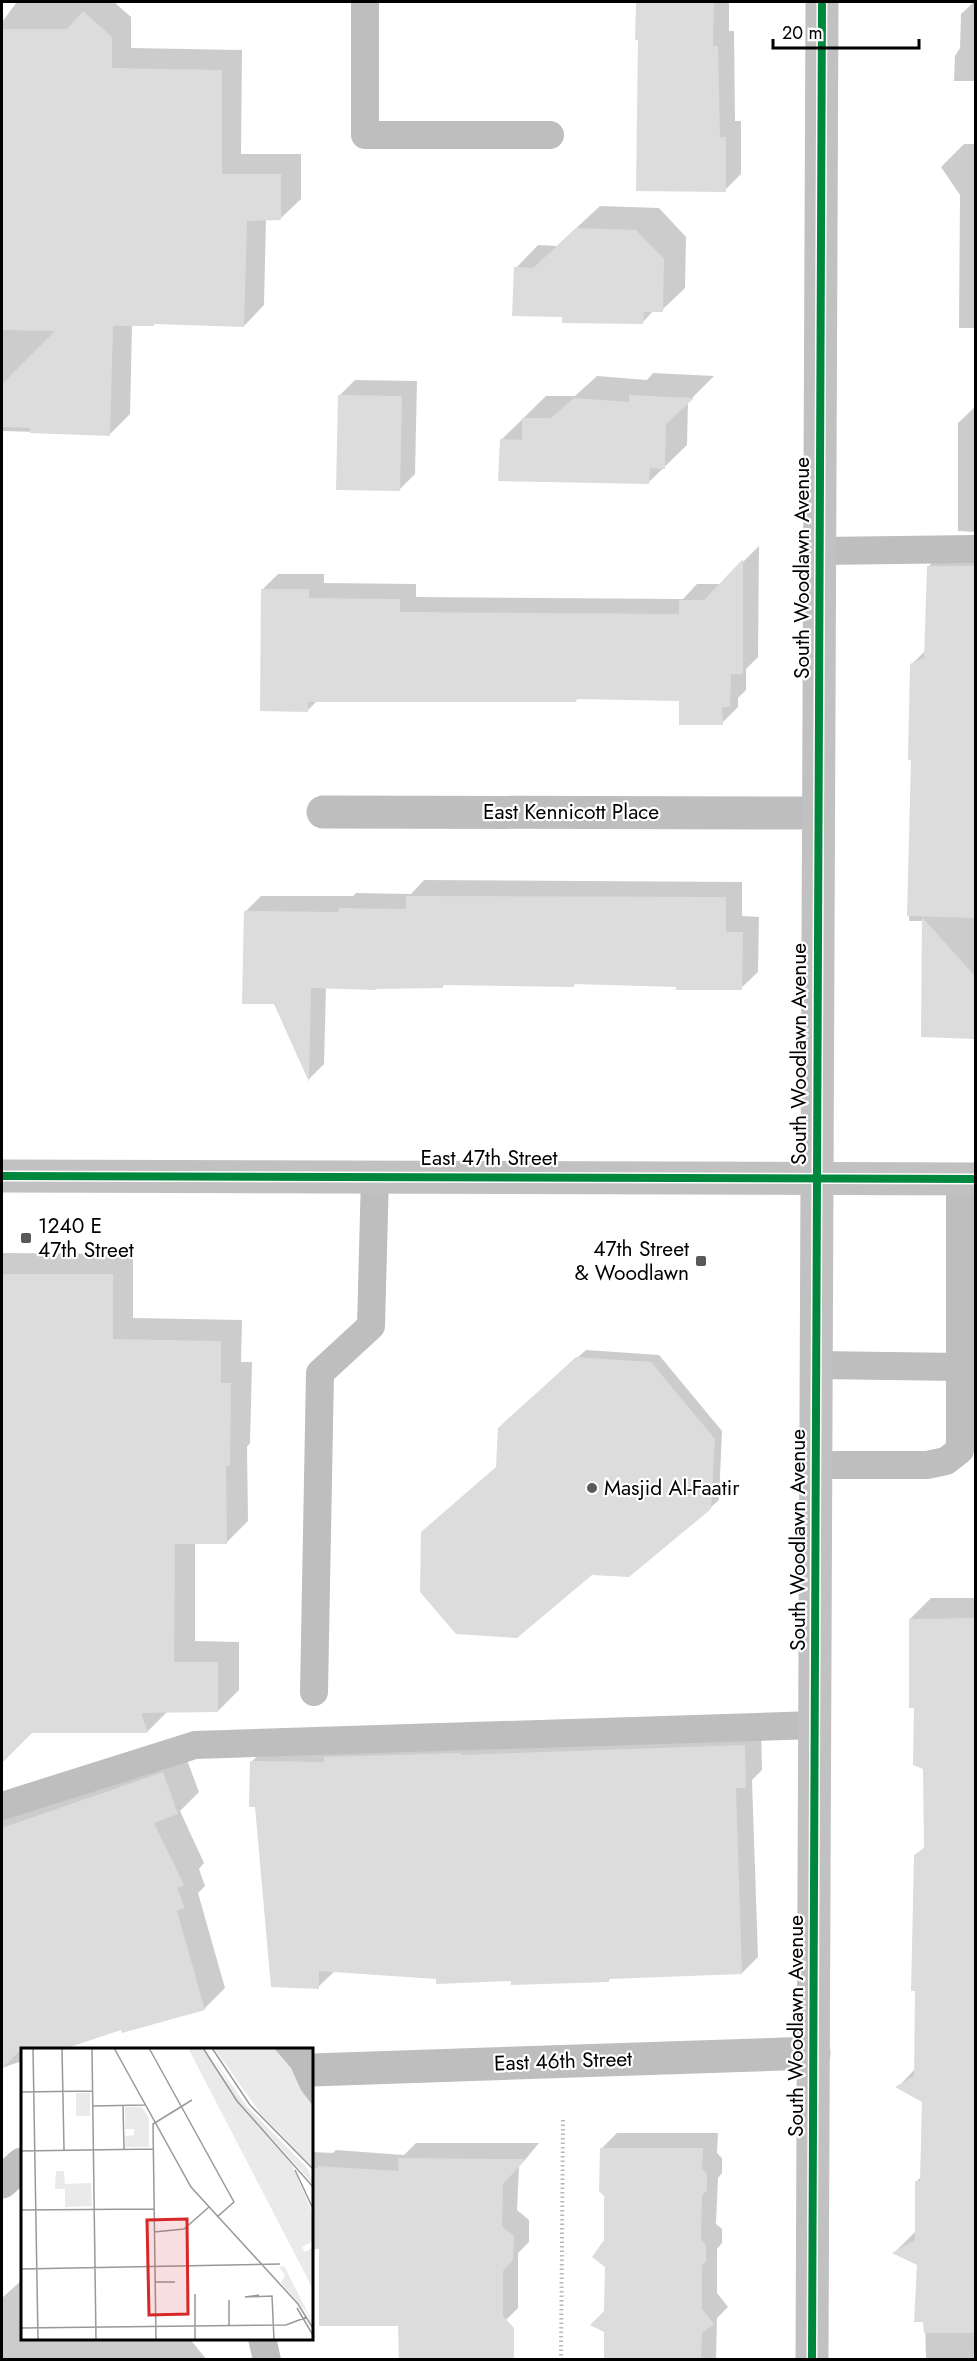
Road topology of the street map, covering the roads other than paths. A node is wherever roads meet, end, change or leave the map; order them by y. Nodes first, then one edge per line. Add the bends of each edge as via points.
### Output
1 (365, 2) edge
2 (822, 2) edge
3 (550, 135) dead end
4 (975, 549) edge
5 (820, 550) junction
6 (323, 812) dead end
7 (818, 813) junction
8 (2, 1176) edge
9 (375, 1176) junction
10 (817, 1179) junction
11 (968, 1179) edge
12 (968, 1314) edge
13 (816, 1365) junction
14 (960, 1367) junction
15 (968, 1450) edge
16 (816, 1465) junction
17 (314, 1692) dead end
18 (815, 1725) junction
19 (2, 1806) edge
20 (814, 2053) junction
21 (314, 2070) edge
22 (21, 2165) edge
23 (2, 2182) edge
24 (262, 2340) edge
25 (267, 2360) edge
26 (812, 2360) edge

1 - 3 lane via 365,135
2 - 5 street, South Woodlawn Avenue
4 - 5 lane
5 - 7 street, South Woodlawn Avenue
6 - 7 street, East Kennicott Place
7 - 10 street, South Woodlawn Avenue
8 - 9 street, East 47th Street
9 - 10 street, East 47th Street
9 - 17 lane via 371,1326 320,1373
10 - 11 street, East 47th Street
10 - 13 street, South Woodlawn Avenue
11 - 12 lane
12 - 14 lane
13 - 14 lane
13 - 16 street, South Woodlawn Avenue
14 - 15 lane
15 - 16 lane via 927,1465
16 - 18 street, South Woodlawn Avenue
18 - 19 lane via 195,1745
18 - 20 street, South Woodlawn Avenue
20 - 21 street, East 46th Street
20 - 26 street, South Woodlawn Avenue
22 - 23 street
24 - 25 lane

